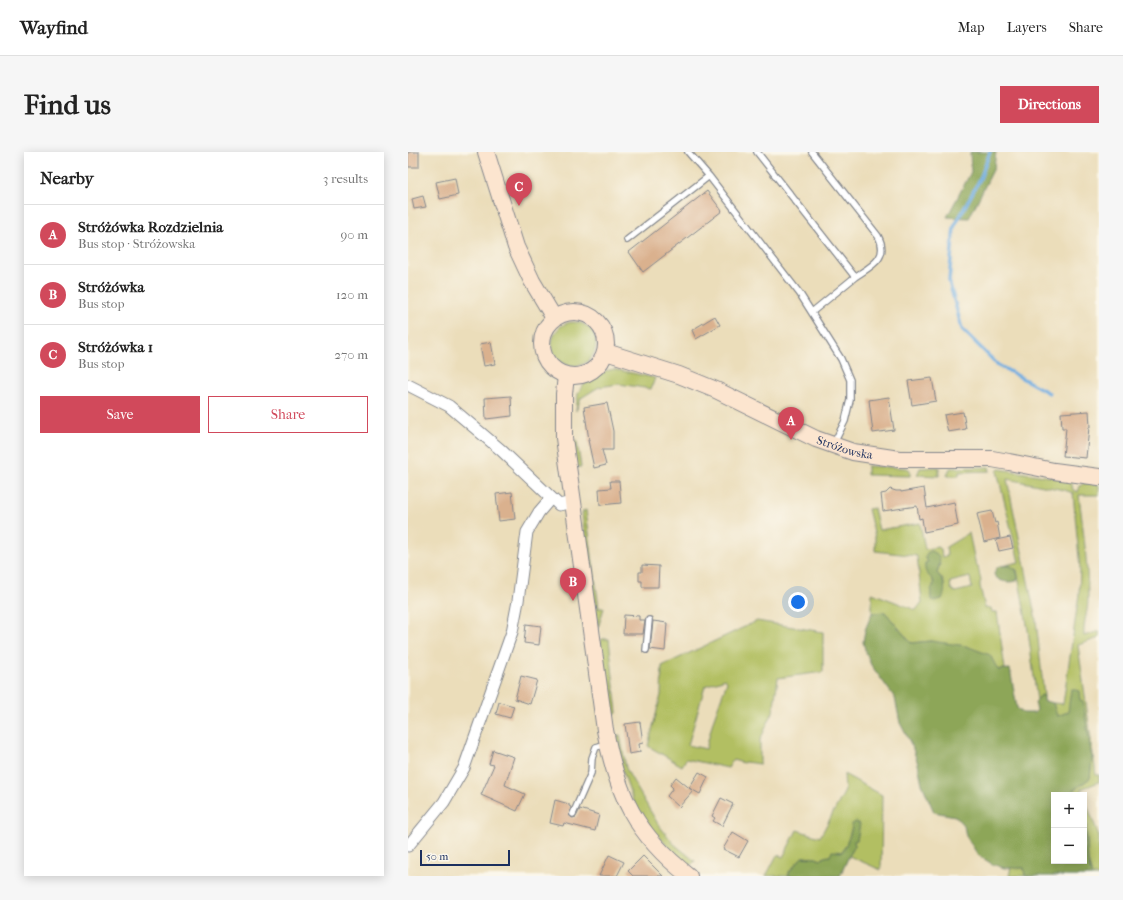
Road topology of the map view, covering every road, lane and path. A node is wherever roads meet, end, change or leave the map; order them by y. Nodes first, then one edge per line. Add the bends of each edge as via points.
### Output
1 (486, 152) edge
2 (688, 152) edge
3 (757, 152) edge
4 (812, 152) edge
5 (709, 176) junction
6 (627, 240) dead end
7 (855, 277) junction
8 (812, 312) junction
9 (554, 318) junction
10 (606, 352) junction
11 (566, 376) junction
12 (408, 385) edge
13 (832, 446) junction
14 (1099, 477) edge
15 (551, 498) junction
16 (573, 502) junction
17 (649, 620) dead end
18 (646, 650) dead end
19 (607, 744) junction
20 (573, 814) dead end
21 (408, 846) edge
22 (689, 876) edge

1 - 9 main road via 516,247 532,282
2 - 5 lane
3 - 7 lane
4 - 7 lane via 882,243 882,252 877,262
5 - 6 lane
5 - 8 lane
7 - 8 lane
8 - 13 lane via 841,359 850,380 850,400 845,422
9 - 10 main road via 567,312 580,312 592,316 602,326 607,338
9 - 11 main road via 546,327 542,338 542,350 547,362
10 - 11 main road via 601,363 591,372 579,376
10 - 13 main road, Stróżowska via 661,368 716,390
11 - 16 main road via 564,438
12 - 15 street via 449,406 501,450
13 - 14 main road, Stróżowska via 888,458 992,459
15 - 16 street via 558,505
15 - 21 street via 527,532 512,632 464,768 444,802
16 - 19 main road
17 - 18 lane
19 - 20 lane via 596,747 591,773
19 - 22 main road via 620,790 634,817 659,851

